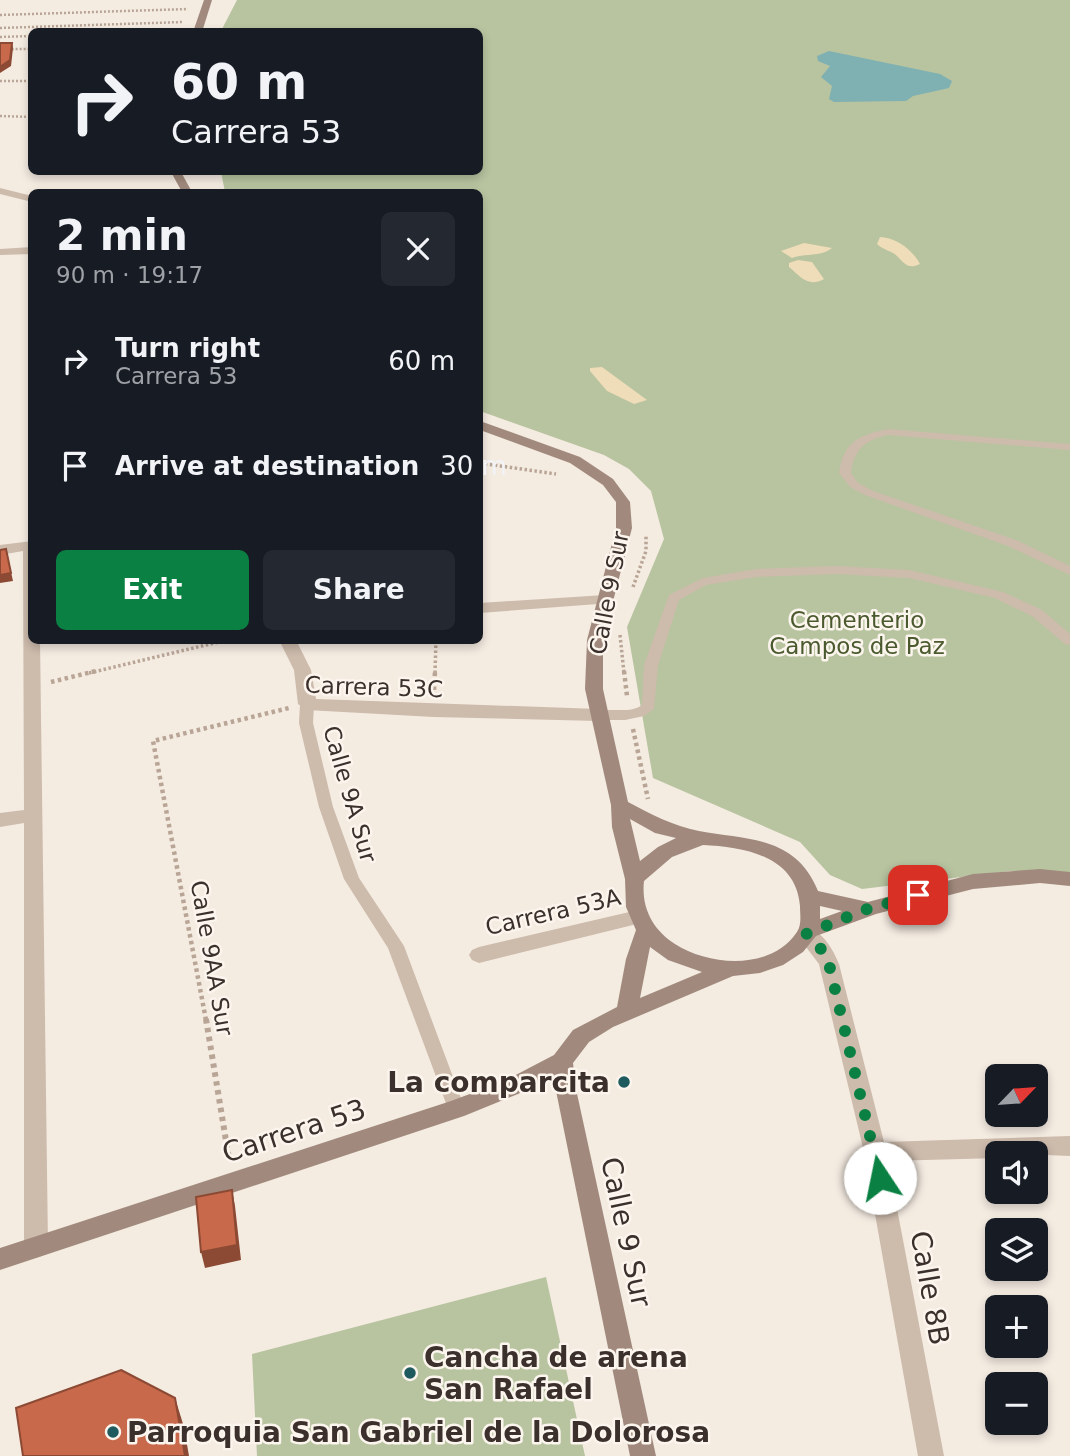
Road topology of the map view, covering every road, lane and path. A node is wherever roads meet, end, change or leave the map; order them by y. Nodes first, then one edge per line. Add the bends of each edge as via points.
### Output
1 (208, 0) edge
2 (189, 9) dead end
3 (0, 15) edge
4 (183, 22) dead end
5 (0, 28) edge
6 (198, 28) edge
7 (0, 37) edge
8 (28, 37) edge
9 (28, 49) edge
10 (0, 58) edge
11 (0, 81) edge
12 (28, 81) edge
13 (0, 116) edge
14 (28, 117) edge
15 (0, 191) edge
16 (28, 198) edge
17 (28, 250) edge
18 (0, 253) edge
19 (483, 426) edge
20 (1070, 447) edge
21 (483, 463) edge
22 (558, 474) dead end
23 (28, 545) edge
24 (0, 550) edge
25 (1070, 571) edge
26 (605, 600) junction
27 (483, 608) edge
28 (1070, 641) edge
29 (31, 644) edge
30 (210, 644) edge
31 (289, 644) edge
32 (436, 644) edge
33 (31, 687) junction
34 (307, 704) junction
35 (434, 711) junction
36 (598, 715) junction
37 (153, 741) joint
38 (620, 805) junction
39 (31, 816) junction
40 (0, 820) edge
41 (703, 838) junction
42 (635, 879) junction
43 (1070, 879) edge
44 (811, 897) junction
45 (867, 909) junction
46 (642, 924) junction
47 (807, 932) junction
48 (479, 955) dead end
49 (730, 969) junction
50 (627, 1013) junction
51 (562, 1061) junction
52 (456, 1109) junction
53 (1070, 1146) edge
54 (875, 1152) junction
55 (233, 1182) junction
56 (36, 1247) junction
57 (0, 1259) edge
58 (643, 1456) edge
59 (931, 1456) edge

1 - 6 main road
2 - 3 path
4 - 5 path
7 - 8 path
9 - 10 path via 13,49
11 - 12 path
13 - 14 path
15 - 16 street
17 - 18 street
19 - 26 main road, Calle 9 Sur via 575,460 608,482 623,502 624,528
20 - 25 lane via 888,432 854,444 846,457 845,473 869,493 1012,543
21 - 22 path
23 - 24 street
26 - 27 street
26 - 36 main road, Calle 9 Sur via 595,640
28 - 36 lane via 1037,612 999,595 909,574 836,570 756,573 703,583 673,598 651,665 649,706 636,715
29 - 33 street
30 - 33 path
31 - 34 street, Calle 9A Sur via 305,672
32 - 35 path
33 - 39 street
34 - 35 street, Carrera 53C
34 - 37 path, Carrera 53C
34 - 52 lane, Calle 9A Sur via 306,723 326,807 352,878 396,946
35 - 36 street, Carrera 53C
36 - 38 main road, Calle 9 Sur
37 - 55 path, Calle 9AA Sur
38 - 41 main road via 662,828
38 - 42 main road, Calle 9 Sur
39 - 40 street
39 - 56 street
41 - 42 main road via 673,845
41 - 44 main road via 747,842 781,857 800,875
42 - 46 main road
43 - 45 main road via 1004,877
44 - 45 main road
44 - 47 main road
45 - 47 main road
46 - 48 street, Carrera 53A
46 - 49 main road via 658,943 681,957
46 - 50 main road
47 - 49 main road via 798,945 772,962
47 - 54 street, Calle 8B via 829,964
49 - 50 main road, Carrera 53
50 - 51 main road, Carrera 53 via 581,1036
51 - 52 main road, Carrera 53
51 - 58 main road, Calle 9 Sur
52 - 55 main road, Carrera 53
53 - 54 street
54 - 59 street, Calle 8B
55 - 56 main road, Carrera 53
56 - 57 main road, Carrera 53

